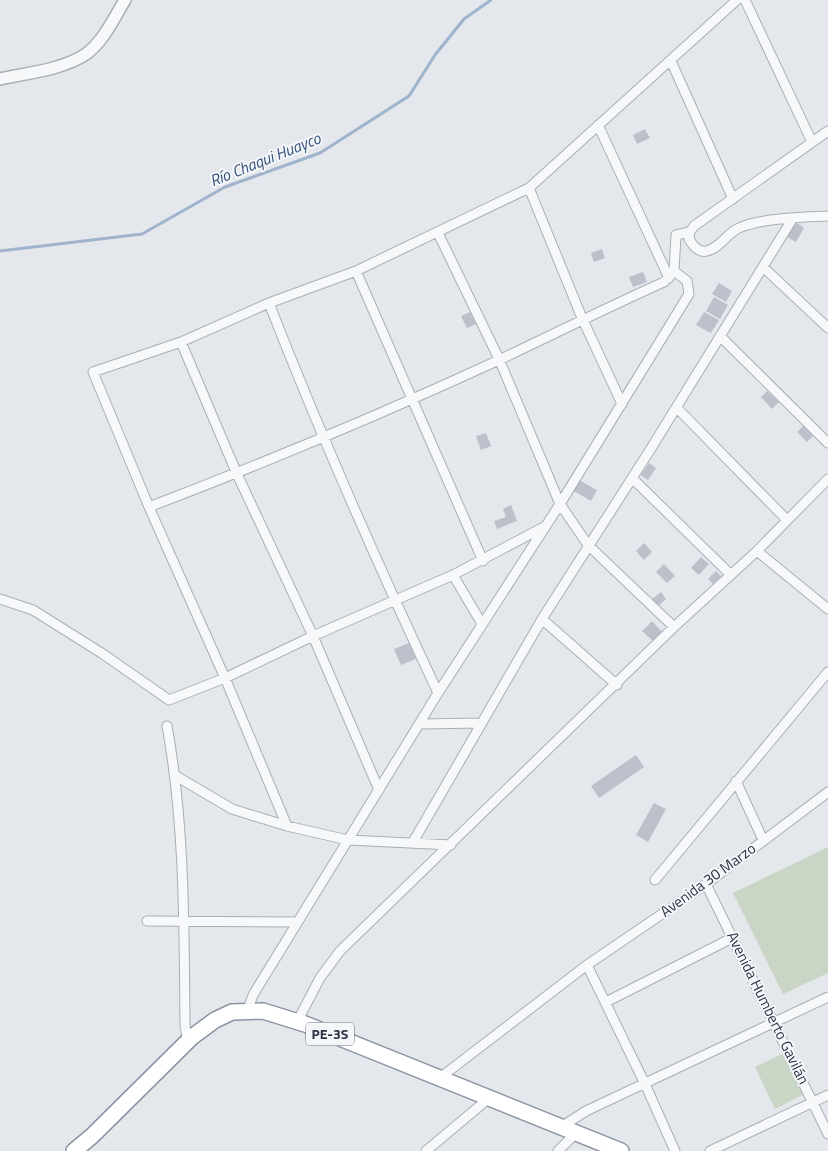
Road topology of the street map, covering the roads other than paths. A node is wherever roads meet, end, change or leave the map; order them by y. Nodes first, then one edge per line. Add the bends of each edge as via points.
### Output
1 (124, 0) edge
2 (737, 0) edge
3 (745, 0) edge
4 (671, 61) junction
5 (0, 79) edge
6 (598, 125) junction
7 (828, 130) edge
8 (812, 142) junction
9 (528, 188) junction
10 (732, 199) junction
11 (828, 216) edge
12 (793, 218) junction
13 (438, 233) junction
14 (689, 236) junction
15 (763, 267) junction
16 (356, 271) junction
17 (672, 274) junction
18 (269, 303) junction
19 (582, 318) junction
20 (828, 328) edge
21 (720, 336) junction
22 (181, 342) junction
23 (499, 360) junction
24 (410, 398) junction
25 (622, 404) junction
26 (677, 408) junction
27 (325, 436) junction
28 (828, 444) edge
29 (237, 474) junction
30 (632, 478) junction
31 (828, 479) edge
32 (560, 504) junction
33 (149, 507) junction
34 (787, 520) junction
35 (544, 527) junction
36 (588, 545) junction
37 (757, 551) junction
38 (483, 561) junction
39 (730, 574) junction
40 (453, 576) junction
41 (0, 599) edge
42 (395, 601) junction
43 (828, 609) edge
44 (542, 619) junction
45 (482, 624) junction
46 (674, 627) junction
47 (313, 636) junction
48 (828, 672) edge
49 (225, 678) junction
50 (617, 685) junction
51 (438, 693) junction
52 (482, 723) junction
53 (420, 724) junction
54 (167, 726) dead end
55 (176, 776) junction
56 (736, 781) junction
57 (379, 790) junction
58 (828, 792) edge
59 (287, 826) junction
60 (348, 840) junction
61 (763, 840) junction
62 (413, 842) junction
63 (451, 845) junction
64 (655, 880) dead end
65 (706, 884) junction
66 (147, 921) dead end
67 (184, 921) junction
68 (297, 922) junction
69 (734, 938) junction
70 (587, 965) junction
71 (828, 998) edge
72 (606, 1002) junction
73 (247, 1012) junction
74 (297, 1022) junction
75 (775, 1024) junction
76 (188, 1041) junction
77 (441, 1077) junction
78 (645, 1084) junction
79 (828, 1095) edge
80 (488, 1099) junction
81 (814, 1102) junction
82 (560, 1128) junction
83 (575, 1134) junction
84 (828, 1134) edge
85 (74, 1151) edge
86 (426, 1151) edge
87 (558, 1151) edge
88 (621, 1151) edge
89 (675, 1151) edge
90 (710, 1151) edge

1 - 5 street via 108,29 87,53 70,62
2 - 4 street
3 - 8 street
4 - 6 street
4 - 10 street
6 - 9 street
6 - 17 street
7 - 8 street
8 - 10 street
9 - 13 street
9 - 19 street
10 - 14 street via 694,226
11 - 12 street
12 - 14 street via 738,228 706,251 698,250
12 - 15 street
13 - 16 street
13 - 23 street
14 - 17 street via 676,235
15 - 20 street
15 - 21 street
16 - 18 street
16 - 24 street
17 - 19 street
17 - 25 street via 687,281 689,294
18 - 22 street
18 - 27 street via 307,400
19 - 23 street
19 - 25 street
21 - 26 street
21 - 28 street
22 - 29 street
22 - 33 street via 93,372
23 - 24 street
23 - 32 street
24 - 27 street
24 - 38 street
25 - 32 street
26 - 30 street
26 - 34 street
27 - 29 street
27 - 42 street
29 - 33 street
29 - 47 street
30 - 36 street
30 - 39 street
31 - 34 street
32 - 35 street
32 - 36 street
33 - 49 street
34 - 37 street
35 - 38 street
35 - 45 street
36 - 44 street
36 - 46 street
37 - 39 street
37 - 43 street
38 - 40 street
39 - 46 street
40 - 42 street
40 - 45 street
41 - 49 street via 33,610 169,700
42 - 47 street
42 - 51 street
44 - 50 street
44 - 52 street
45 - 51 street
46 - 50 street
47 - 49 street
47 - 57 street
48 - 56 street
49 - 59 street
50 - 63 street
51 - 53 street
52 - 53 street
52 - 62 street
53 - 57 street
54 - 55 street
55 - 59 street via 232,809
55 - 67 street
56 - 61 street
56 - 64 street
57 - 60 street
58 - 61 street, Avenida 30 Marzo
59 - 60 street
60 - 62 street
60 - 68 street
61 - 65 street, Avenida 30 Marzo
62 - 63 street
63 - 74 street via 340,951 320,978
65 - 69 street, Avenida Humberto Gavilán
65 - 70 street, Avenida 30 Marzo
66 - 67 street
67 - 68 street
67 - 76 street
68 - 73 street via 253,995
69 - 72 street
69 - 75 street, Avenida Humberto Gavilán
70 - 72 street
70 - 77 street, Avenida 30 Marzo
71 - 75 street
72 - 78 street
73 - 74 highway, PE-3S via 263,1011
73 - 76 highway, PE-3S via 232,1012 215,1020
74 - 77 highway, PE-3S
75 - 78 street
75 - 81 street, Avenida Humberto Gavilán
76 - 85 highway, PE-3S
77 - 80 highway, PE-3S
78 - 82 street via 586,1111
78 - 89 street
79 - 81 street
80 - 82 highway, PE-3S
80 - 86 street
81 - 84 street, Avenida Humberto Gavilán
81 - 90 street
82 - 83 highway, PE-3S
83 - 87 street
83 - 88 highway, PE-3S

